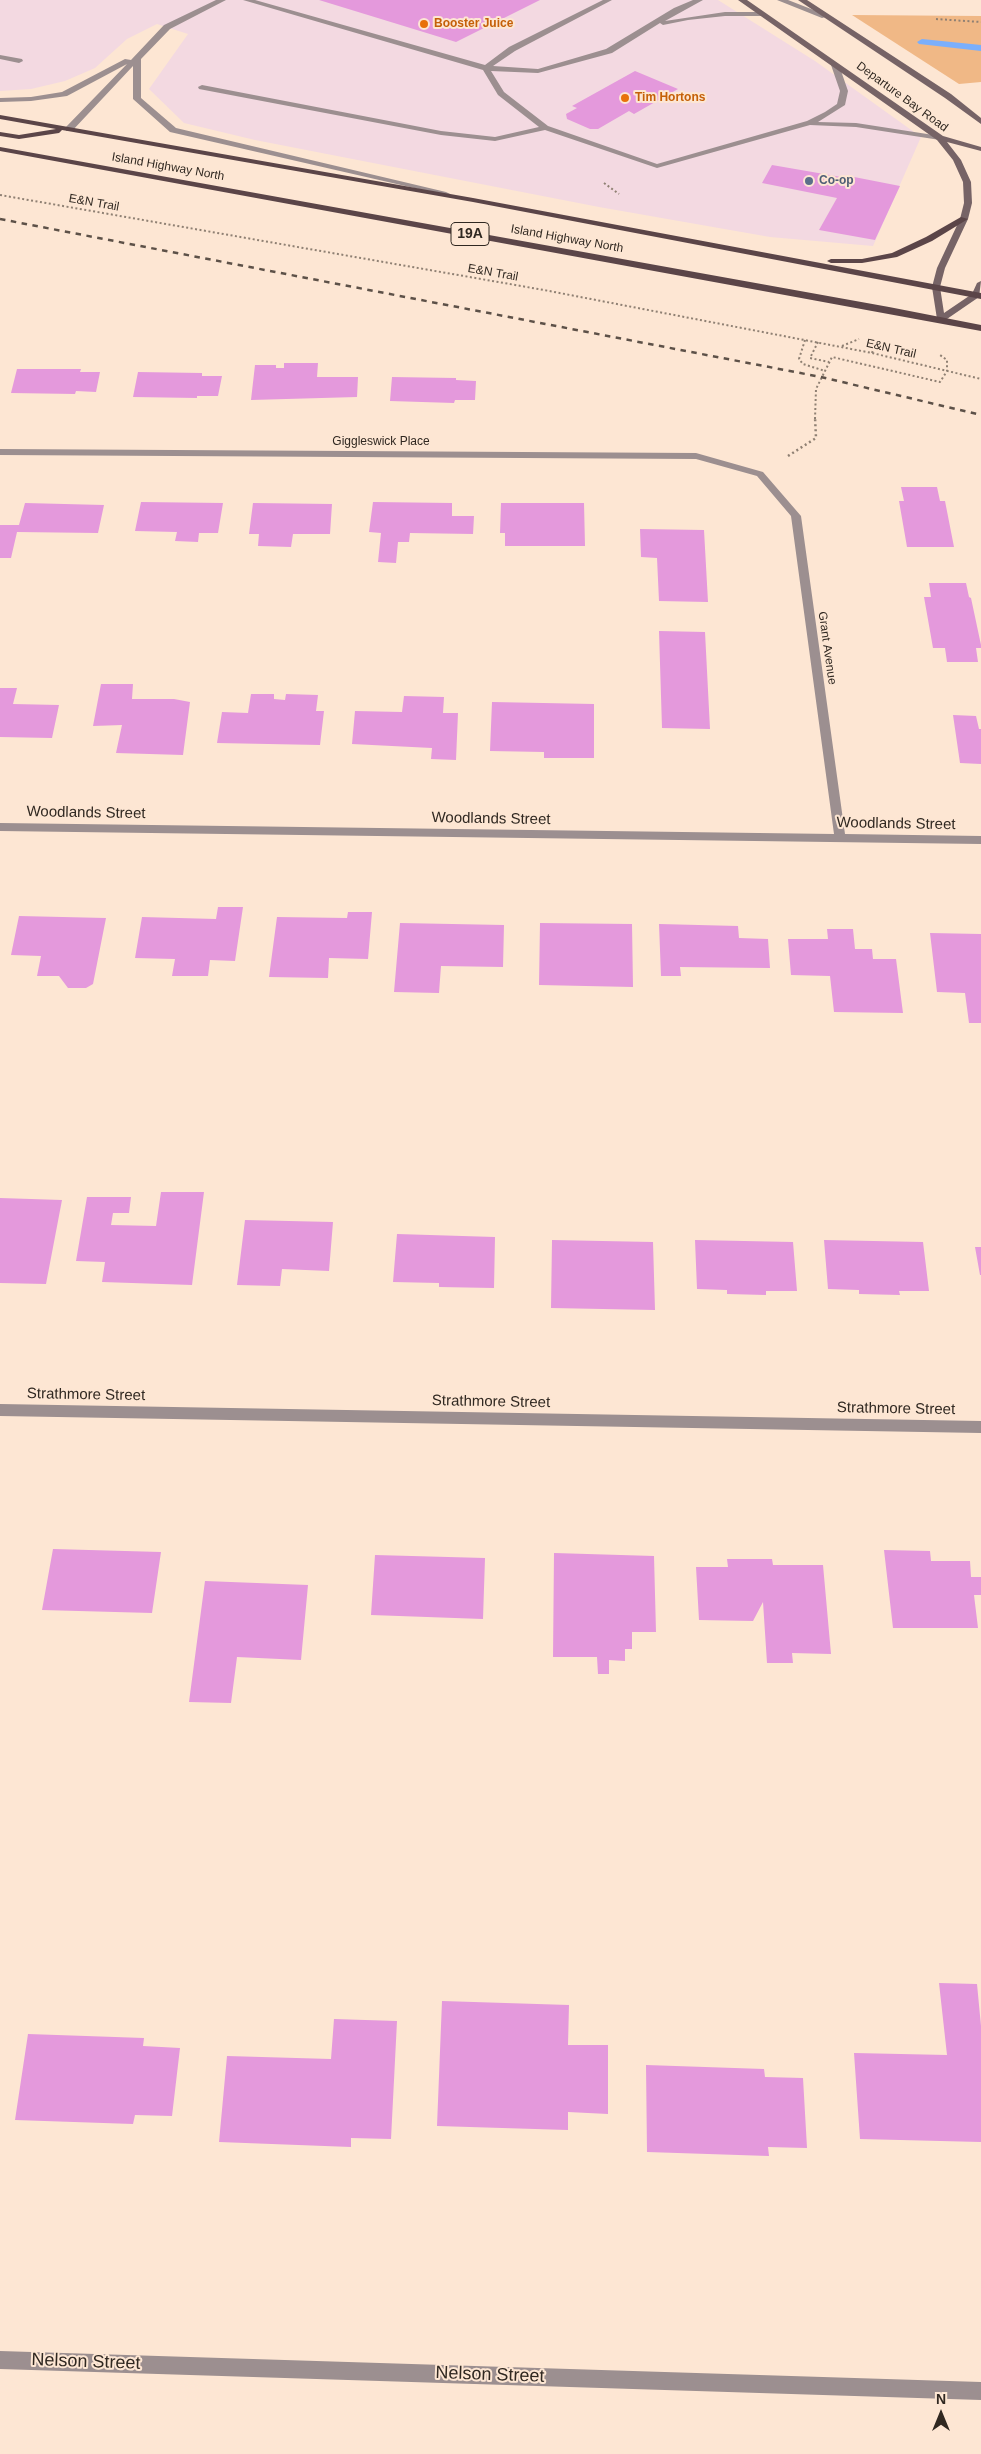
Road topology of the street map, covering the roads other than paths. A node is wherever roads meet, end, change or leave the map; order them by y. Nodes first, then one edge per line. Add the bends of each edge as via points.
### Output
1 (222, 0) edge
2 (247, 0) edge
3 (608, 0) edge
4 (699, 0) edge
5 (742, 0) edge
6 (781, 0) edge
7 (802, 0) edge
8 (762, 14) junction
9 (826, 16) junction
10 (653, 25) junction
11 (137, 56) junction
12 (0, 57) edge
13 (19, 61) dead end
14 (835, 65) junction
15 (486, 68) junction
16 (202, 87) dead end
17 (948, 96) junction
18 (0, 100) edge
19 (981, 114) edge
20 (0, 117) edge
21 (981, 122) edge
22 (810, 124) junction
23 (545, 128) junction
24 (69, 129) junction
25 (0, 134) edge
26 (940, 138) junction
27 (0, 149) edge
28 (981, 149) edge
29 (473, 200) junction
30 (964, 219) junction
31 (799, 261) junction
32 (981, 283) edge
33 (936, 287) junction
34 (979, 295) edge
35 (941, 319) junction
36 (981, 328) edge
37 (0, 452) edge
38 (760, 474) joint
39 (0, 827) edge
40 (840, 838) junction
41 (981, 840) edge
42 (0, 1410) edge
43 (981, 1427) edge
44 (0, 2360) edge
45 (981, 2391) edge

1 - 11 street via 167,27
2 - 15 street
3 - 15 street via 512,49
4 - 10 street
5 - 8 main road, Departure Bay Road
6 - 9 street
7 - 9 main road, Departure Bay Road
8 - 10 street via 688,18
8 - 14 main road, Departure Bay Road
9 - 17 main road, Departure Bay Road
10 - 15 street via 609,51 538,71
11 - 18 street via 64,94 31,100
11 - 24 street
11 - 29 street via 137,99 173,130
12 - 13 street
14 - 22 street via 844,91 840,105
14 - 26 main road, Departure Bay Road
15 - 23 street via 501,93
16 - 23 street via 442,133 495,138
17 - 19 main road
17 - 21 main road, Departure Bay Road
20 - 24 main road, Island Highway North / 19A
22 - 23 street via 657,166
22 - 26 street via 856,125
24 - 25 main road via 18,137
24 - 29 main road, Island Highway North / 19A
26 - 28 main road
26 - 30 main road, Departure Bay Road via 958,160 967,182 968,202
27 - 35 main road, Island Highway North / 19A
29 - 31 main road, Island Highway North / 19A
30 - 31 main road via 894,255 862,261
30 - 33 main road, Departure Bay Road
31 - 33 main road, Island Highway North / 19A
32 - 34 main road
33 - 34 main road, Island Highway North / 19A
33 - 35 main road, Departure Bay Road
34 - 35 main road
35 - 36 main road, Island Highway North / 19A
37 - 38 street, Giggleswick Place via 696,456
38 - 40 street, Grant Avenue via 796,516
39 - 40 street, Woodlands Street
40 - 41 street, Woodlands Street
42 - 43 street, Strathmore Street
44 - 45 street, Nelson Street

